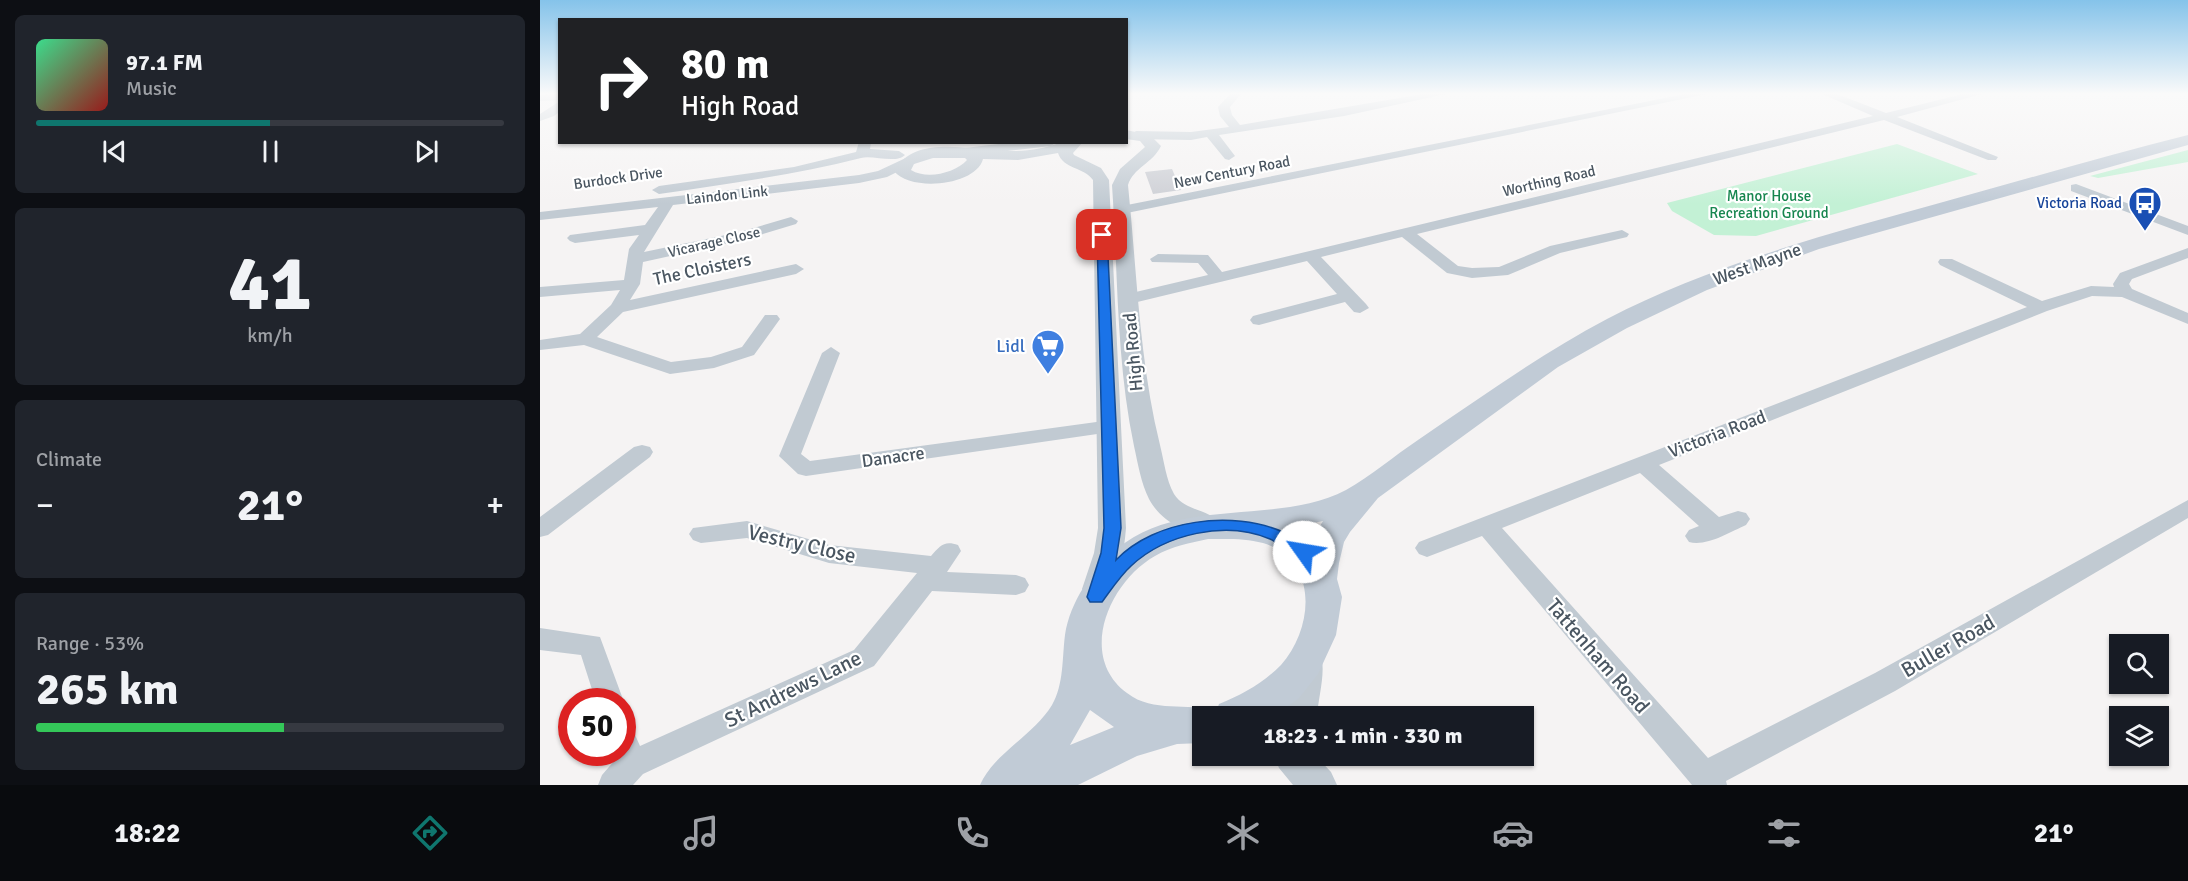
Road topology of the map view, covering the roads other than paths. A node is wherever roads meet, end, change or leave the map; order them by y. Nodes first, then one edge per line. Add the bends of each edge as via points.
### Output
1 (1229, 131) edge
2 (1519, 131) edge
3 (1834, 131) edge
4 (1922, 131) edge
5 (1211, 134) junction
6 (1131, 135) edge
7 (1191, 136) junction
8 (2188, 140) edge
9 (932, 144) edge
10 (1035, 144) edge
11 (864, 147) edge
12 (963, 148) edge
13 (1076, 150) edge
14 (1147, 154) junction
15 (1229, 156) dead end
16 (784, 157) dead end
17 (1992, 157) dead end
18 (908, 158) junction
19 (709, 166) dead end
20 (961, 172) junction
21 (780, 173) junction
22 (915, 178) junction
23 (860, 179) junction
24 (701, 184) junction
25 (2076, 188) dead end
26 (668, 202) junction
27 (540, 205) edge
28 (1122, 210) junction
29 (540, 216) edge
30 (791, 221) dead end
31 (650, 229) junction
32 (2188, 231) edge
33 (1405, 232) junction
34 (1622, 234) dead end
35 (575, 238) dead end
36 (2188, 253) edge
37 (1168, 256) dead end
38 (1311, 256) junction
39 (635, 259) junction
40 (1946, 262) dead end
41 (796, 269) dead end
42 (1219, 279) junction
43 (632, 284) junction
44 (540, 292) edge
45 (2125, 292) junction
46 (1347, 296) junction
47 (1129, 299) junction
48 (2041, 307) junction
49 (617, 308) junction
50 (1360, 308) dead end
51 (2188, 319) edge
52 (771, 320) dead end
53 (1259, 320) dead end
54 (585, 339) junction
55 (540, 345) edge
56 (831, 353) dead end
57 (1111, 426) junction
58 (642, 452) dead end
59 (1643, 463) junction
60 (1371, 489) junction
61 (2188, 508) edge
62 (1738, 519) dead end
63 (1214, 525) junction
64 (1486, 525) junction
65 (540, 529) edge
66 (701, 534) dead end
67 (1427, 548) dead end
68 (938, 566) junction
69 (1322, 576) junction
70 (1016, 585) dead end
71 (1096, 597) junction
72 (540, 639) edge
73 (1313, 651) junction
74 (1083, 652) junction
75 (605, 688) edge
76 (1256, 706) edge
77 (1300, 706) edge
78 (1192, 726) edge
79 (1192, 727) edge
80 (636, 756) edge
81 (1708, 781) edge
82 (1001, 785) edge
83 (1041, 785) edge

1 - 5 street
2 - 28 street, New Century Road
3 - 33 street, Worthing Road
4 - 17 street
5 - 7 street
5 - 15 street
6 - 7 street
6 - 14 street via 1150,141
7 - 14 street via 1169,141
8 - 60 main road, West Mayne via 1812,245 1699,285 1618,323 1549,362
9 - 18 street
10 - 12 street
11 - 18 street
11 - 21 street, Burdock Drive via 849,159
12 - 13 street via 1025,154
12 - 18 street
12 - 20 street via 975,163
13 - 14 street via 1108,166
13 - 20 street via 1051,160 1021,160
13 - 57 street, High Road via 1100,177
14 - 28 street, High Road via 1120,181
16 - 21 street
18 - 22 street via 902,171
18 - 23 street, Laindon Link via 882,174
19 - 24 street
20 - 22 street
21 - 24 street, Burdock Drive
22 - 23 street
23 - 26 street, Laindon Link
24 - 27 street, Burdock Drive
25 - 32 street
26 - 29 street, Laindon Link
26 - 31 street
28 - 47 street, High Road
30 - 39 street, Vicarage Close via 743,236
31 - 35 street
31 - 39 street
33 - 34 street via 1453,270 1472,273 1502,272 1554,249
33 - 38 street, Worthing Road
36 - 45 street via 2126,276 2121,284
37 - 42 street via 1202,258
38 - 42 street, Worthing Road
38 - 46 street
39 - 43 street
40 - 48 street
41 - 49 street, The Cloisters
42 - 47 street, Worthing Road
43 - 44 street
43 - 49 street
45 - 48 street, Victoria Road via 2091,291
45 - 51 street
46 - 50 street
46 - 53 street via 1279,307
47 - 63 street, High Road via 1138,406 1157,487 1170,508
48 - 59 street, Victoria Road
49 - 54 street
52 - 54 street via 748,351 714,362 670,368
54 - 55 street
56 - 57 street, Danacre via 790,456 806,469
57 - 71 street, High Road via 1112,528
58 - 65 street
59 - 62 street via 1706,532
59 - 64 street, Victoria Road
60 - 63 main road, West Mayne via 1336,506 1309,513
60 - 69 main road, West Mayne via 1328,537 1322,556
61 - 81 street, Buller Road
63 - 69 main road via 1242,525 1280,536 1304,552
63 - 71 main road via 1177,533 1143,548 1124,562
64 - 67 street, Victoria Road
64 - 81 street, Tattenham Road
66 - 68 street, Vestry Close via 747,529 829,554
68 - 70 street, Vestry Close
68 - 80 street, St Andrews Lane via 864,658
69 - 73 main road, West Mayne via 1325,611
71 - 74 main road via 1086,622
72 - 75 street via 591,645
73 - 76 main road, West Mayne via 1283,688
73 - 77 street
74 - 78 main road via 1093,685 1125,714 1151,722
74 - 82 main road via 1081,682 1072,710 1040,750
79 - 83 main road via 1123,741 1088,756

